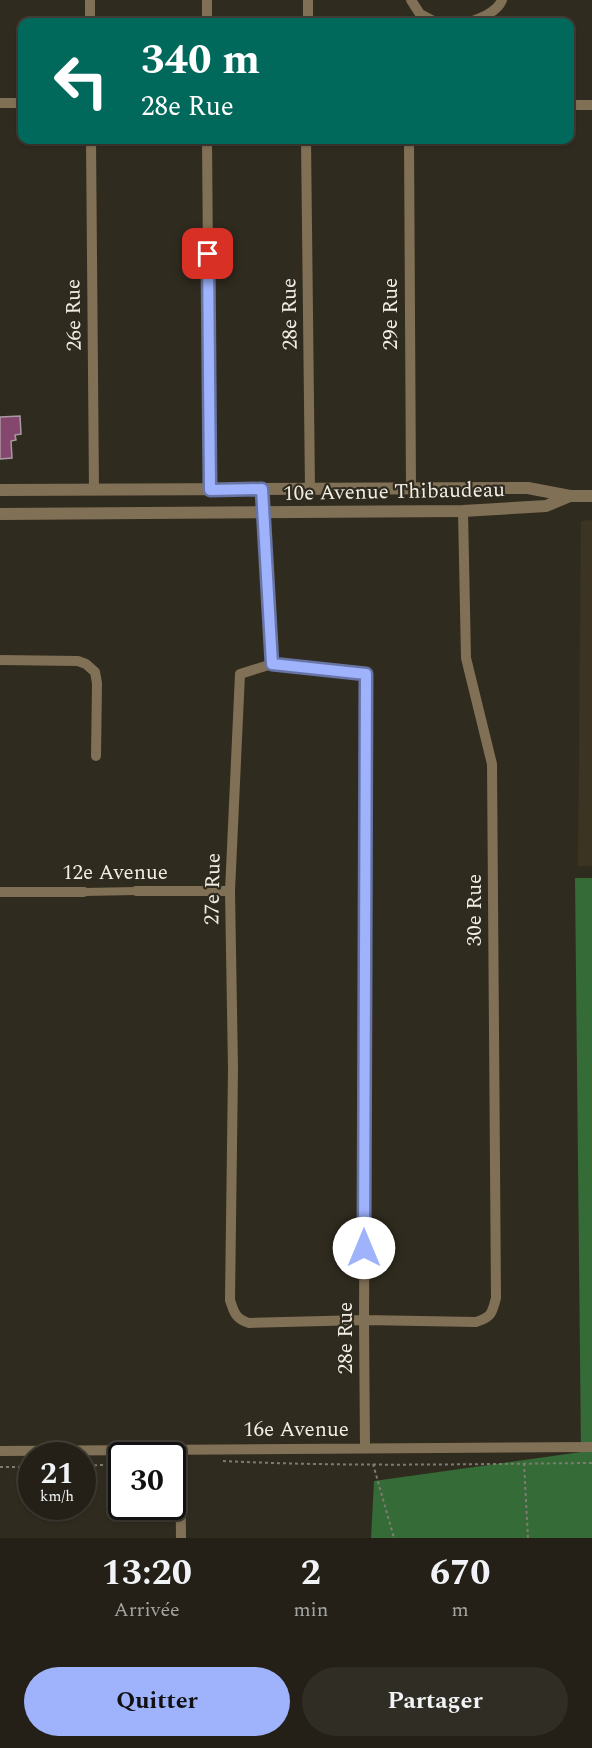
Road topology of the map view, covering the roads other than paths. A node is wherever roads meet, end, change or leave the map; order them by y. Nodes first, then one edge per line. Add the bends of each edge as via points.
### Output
1 (90, 0) edge
2 (207, 0) edge
3 (308, 0) edge
4 (411, 0) edge
5 (502, 0) edge
6 (90, 18) edge
7 (207, 18) edge
8 (308, 18) edge
9 (428, 18) edge
10 (484, 18) edge
11 (0, 103) edge
12 (18, 103) edge
13 (574, 105) edge
14 (592, 105) edge
15 (91, 144) edge
16 (207, 144) edge
17 (306, 144) edge
18 (409, 144) edge
19 (262, 489) junction
20 (310, 489) junction
21 (411, 489) junction
22 (0, 490) edge
23 (94, 490) junction
24 (210, 490) junction
25 (570, 496) junction
26 (592, 496) edge
27 (463, 511) junction
28 (262, 512) junction
29 (0, 514) edge
30 (0, 660) edge
31 (272, 664) junction
32 (96, 756) dead end
33 (136, 891) joint
34 (230, 891) junction
35 (0, 892) edge
36 (84, 892) joint
37 (364, 1320) junction
38 (592, 1447) edge
39 (365, 1448) junction
40 (108, 1450) edge
41 (186, 1450) edge
42 (0, 1451) edge
43 (181, 1520) edge
44 (181, 1538) edge

1 - 6 street
2 - 7 street
3 - 8 street
4 - 9 street
5 - 10 street
11 - 12 street
13 - 14 street
15 - 23 street, 26e Rue
16 - 24 street
17 - 20 street, 28e Rue
18 - 21 street, 29e Rue
19 - 20 street, 10e Avenue Thibaudeau
19 - 24 street, 10e Avenue Thibaudeau
19 - 28 street
20 - 21 street, 10e Avenue Thibaudeau
21 - 25 street, 10e Avenue Thibaudeau via 528,488
22 - 23 street, 10e Avenue Thibaudeau
23 - 24 street, 10e Avenue Thibaudeau
25 - 26 street, 10e Avenue Thibaudeau
25 - 27 street, 10e Avenue Thibaudeau via 546,506
27 - 28 street, 10e Avenue Thibaudeau
27 - 37 street, 30e Rue via 466,658 492,764 496,1298 493,1312 476,1322
28 - 29 street, 10e Avenue Thibaudeau
28 - 31 street
30 - 32 street via 78,661 95,672
31 - 34 street, 27e Rue via 240,674
31 - 37 street, 28e Rue via 366,674
33 - 34 street, 12e Avenue
33 - 36 street, 12e Avenue
34 - 37 street, 27e Rue via 230,1300 234,1313 249,1323
35 - 36 street, 12e Avenue
37 - 39 street, 28e Rue
38 - 39 street, 16e Avenue
39 - 41 street, 16e Avenue
40 - 42 street, 16e Avenue
43 - 44 street

